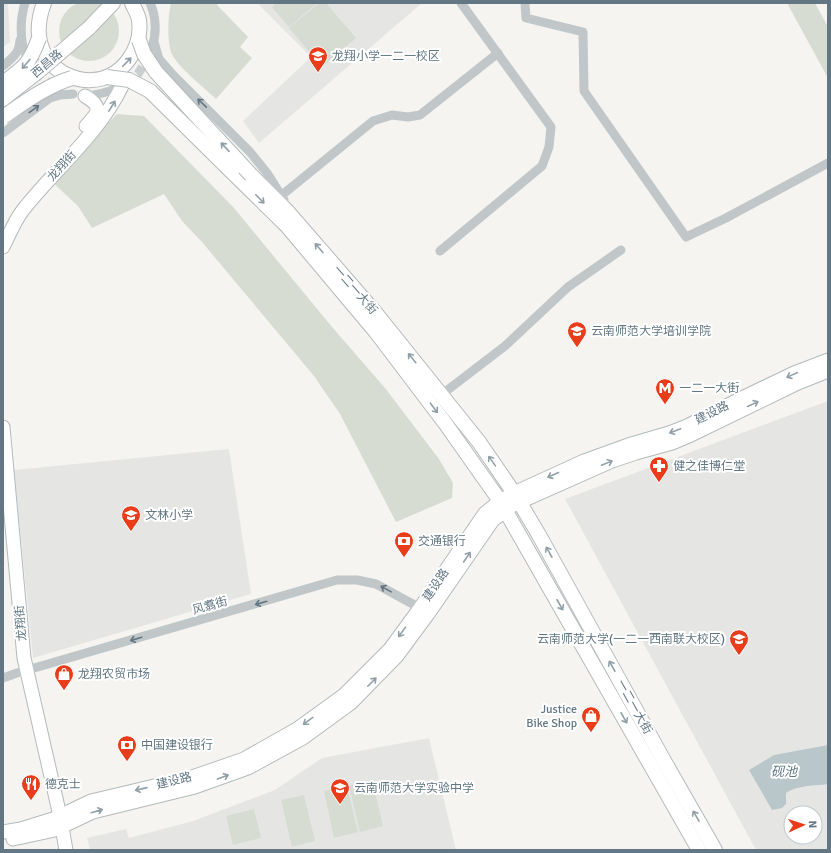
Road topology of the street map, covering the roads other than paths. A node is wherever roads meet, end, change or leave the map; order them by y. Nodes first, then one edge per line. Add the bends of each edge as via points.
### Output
1 (20, 3) edge
2 (25, 3) edge
3 (32, 3) edge
4 (44, 3) edge
5 (113, 3) edge
6 (132, 3) edge
7 (143, 3) edge
8 (150, 3) edge
9 (156, 3) edge
10 (461, 3) edge
11 (525, 3) edge
12 (22, 13) junction
13 (139, 19) junction
14 (155, 19) junction
15 (39, 31) junction
16 (21, 37) junction
17 (139, 40) junction
18 (154, 42) junction
19 (23, 48) tunnel mouth
20 (498, 53) junction
21 (150, 54) tunnel mouth
22 (3, 66) edge
23 (107, 77) junction
24 (72, 78) junction
25 (3, 83) edge
26 (123, 85) joint
27 (62, 91) tunnel mouth
28 (79, 95) junction
29 (3, 99) edge
30 (3, 117) edge
31 (3, 133) edge
32 (828, 163) edge
33 (282, 195) junction
34 (288, 212) junction
35 (3, 230) edge
36 (3, 247) edge
37 (621, 250) dead end
38 (440, 251) dead end
39 (828, 360) edge
40 (828, 371) edge
41 (441, 395) junction
42 (3, 427) edge
43 (517, 497) junction
44 (3, 499) edge
45 (503, 505) junction
46 (420, 608) junction
47 (22, 671) junction
48 (3, 678) edge
49 (57, 823) junction
50 (3, 832) edge
51 (3, 841) edge
52 (58, 850) edge
53 (66, 850) edge
54 (699, 850) edge
55 (716, 850) edge

1 - 12 street
2 - 12 street
3 - 15 main road
4 - 15 main road, 西昌路
5 - 29 main road, 西昌路, bridge via 89,28
6 - 13 main road
7 - 13 main road
8 - 14 street
9 - 14 street
10 - 20 street
11 - 32 street via 526,18 582,32 584,91 686,237
12 - 16 street
13 - 17 main road
14 - 18 street
15 - 24 main road, bridge via 42,50 54,66
15 -> 25 main road, 西昌路, bridge via 30,60
16 - 19 street
16 - 22 street via 19,50
23 -> 17 main road, bridge via 115,74 131,59
34 -> 17 main road, 一二一大街, bridge via 156,72 144,54
18 - 21 street
33 -> 18 street via 250,152 159,59
20 - 33 street via 420,115 392,115 373,121
20 - 38 street via 551,127 549,147 542,166
23 - 24 main road via 94,80
23 -> 45 main road, 一二一大街, bridge via 129,80 150,91 287,226 376,332 445,422
24 - 30 main road, 西昌路, bridge via 39,92
26 - 28 street via 108,93
36 -> 26 street, 龙翔街 via 22,211 100,123
27 - 28 street
31 -> 28 street via 50,98
28 - 35 street, 龙翔街 via 95,102 98,107 97,114 15,206
33 - 34 street
41 -> 34 main road, 一二一大街 via 374,311
37 - 41 street via 568,287 505,346
39 -> 43 street, 建设路 via 794,373 687,426 584,462
43 -> 40 street, 建设路 via 612,461 672,443
43 -> 41 main road, 一二一大街 via 479,442
42 - 47 street, 龙翔街 via 24,658
43 - 45 street, 建设路
55 -> 43 main road, 一二一大街
44 - 47 street, 龙翔街
45 - 46 street, 建设路 via 485,513
49 -> 45 street, 建设路 via 195,787 248,768 309,734 351,703 397,656
45 -> 54 main road, 一二一大街
46 -> 47 street, 风翥街 via 376,584 338,580
46 -> 49 street, 建设路 via 390,649 344,695 298,729 244,759 192,777 91,801
47 - 48 street, 风翥街
47 - 49 street, 龙翔街
49 - 50 street
49 - 51 street
49 - 52 street
49 - 53 street

